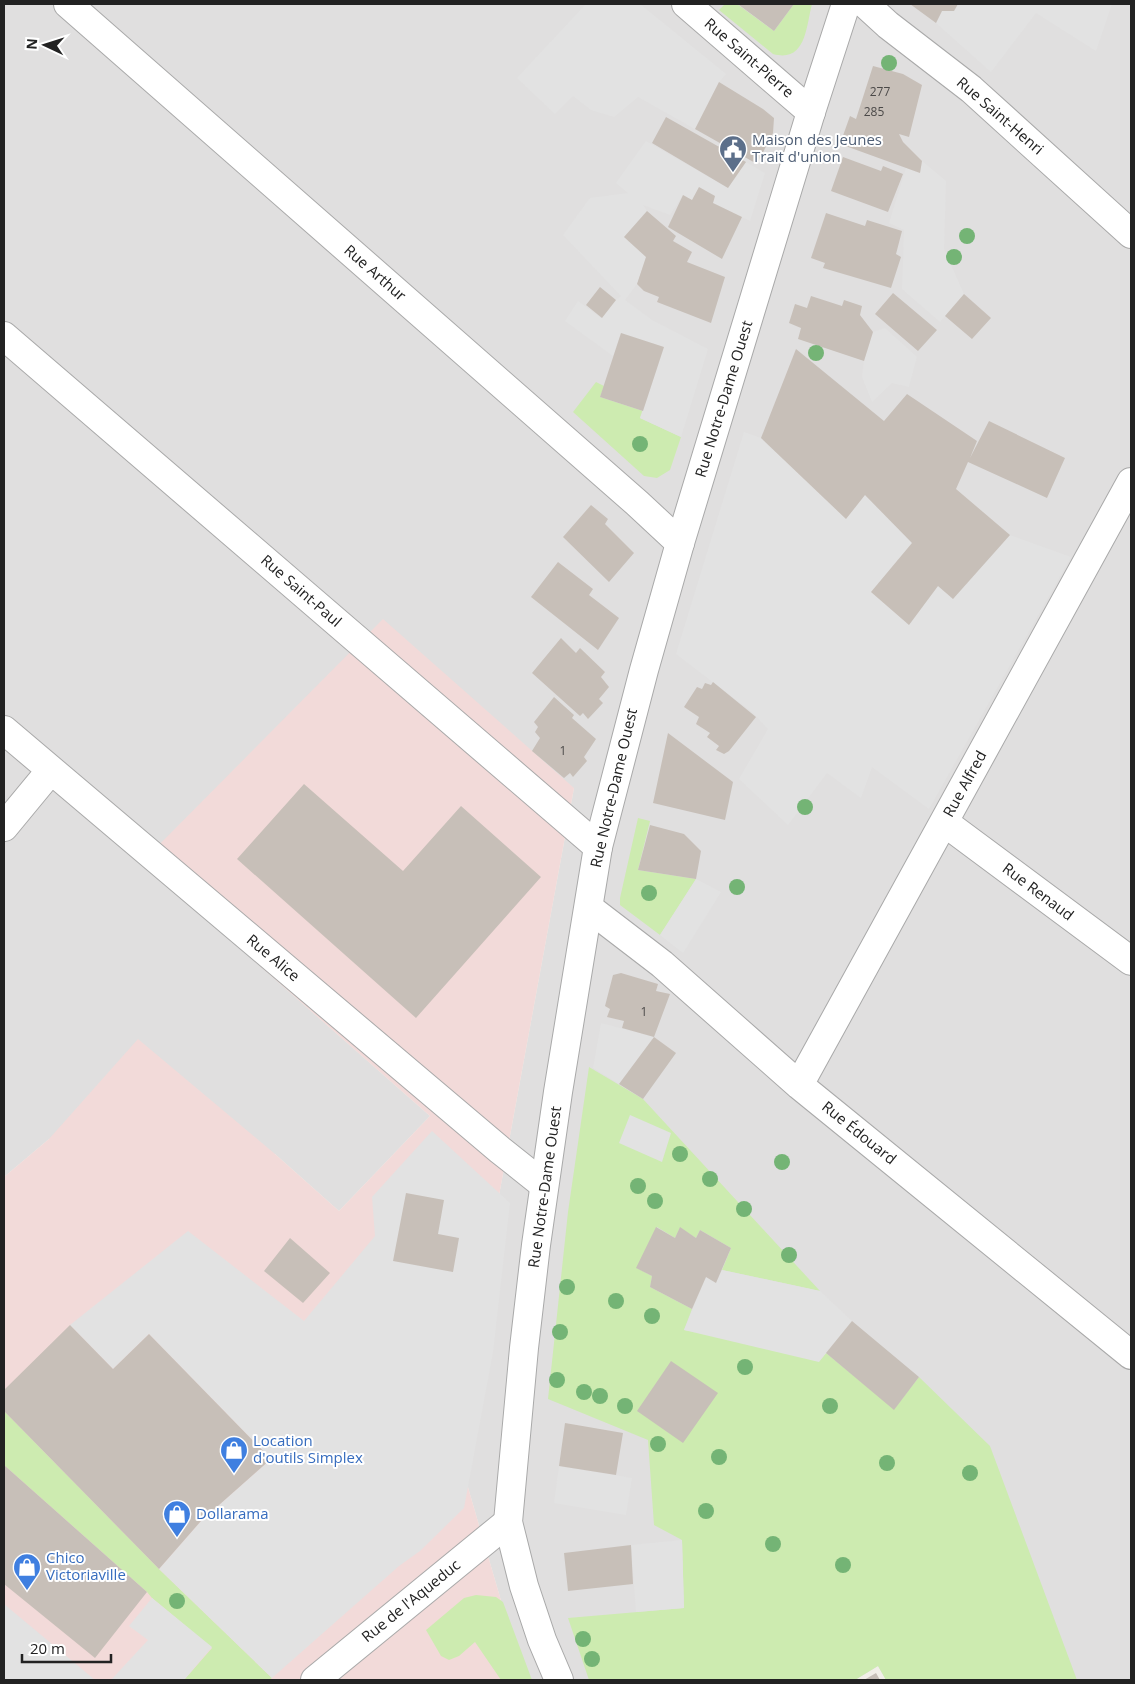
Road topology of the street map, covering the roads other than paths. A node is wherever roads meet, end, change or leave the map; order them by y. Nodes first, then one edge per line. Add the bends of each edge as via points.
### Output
1 (68, 4) edge
2 (686, 4) edge
3 (846, 4) edge
4 (865, 4) edge
5 (811, 112) junction
6 (1131, 234) edge
7 (4, 336) edge
8 (1131, 482) edge
9 (680, 544) junction
10 (4, 730) edge
11 (51, 770) junction
12 (944, 822) junction
13 (4, 827) edge
14 (598, 847) junction
15 (589, 908) junction
16 (1131, 961) edge
17 (799, 1085) junction
18 (544, 1185) junction
19 (1131, 1355) edge
20 (508, 1522) junction
21 (314, 1680) edge
22 (559, 1680) edge

1 - 9 street, Rue Arthur
2 - 5 street, Rue Saint-Pierre
3 - 5 street, Rue Notre-Dame Ouest
4 - 6 street, Rue Saint-Henri via 971,89
5 - 9 street, Rue Notre-Dame Ouest
7 - 14 street, Rue Saint-Paul
8 - 12 street, Rue Alfred
9 - 14 street, Rue Notre-Dame Ouest via 636,697
10 - 11 street, Rue Alice
11 - 13 street
11 - 18 street, Rue Alice
12 - 16 street, Rue Renaud
12 - 17 street, Rue Alfred
14 - 15 street, Rue Notre-Dame Ouest
15 - 17 street, Rue Édouard via 662,964
15 - 18 street, Rue Notre-Dame Ouest
17 - 19 street, Rue Édouard
18 - 20 street, Rue Notre-Dame Ouest via 524,1348
20 - 21 street, Rue de l'Aqueduc
20 - 22 street, Rue Notre-Dame Ouest via 542,1640

